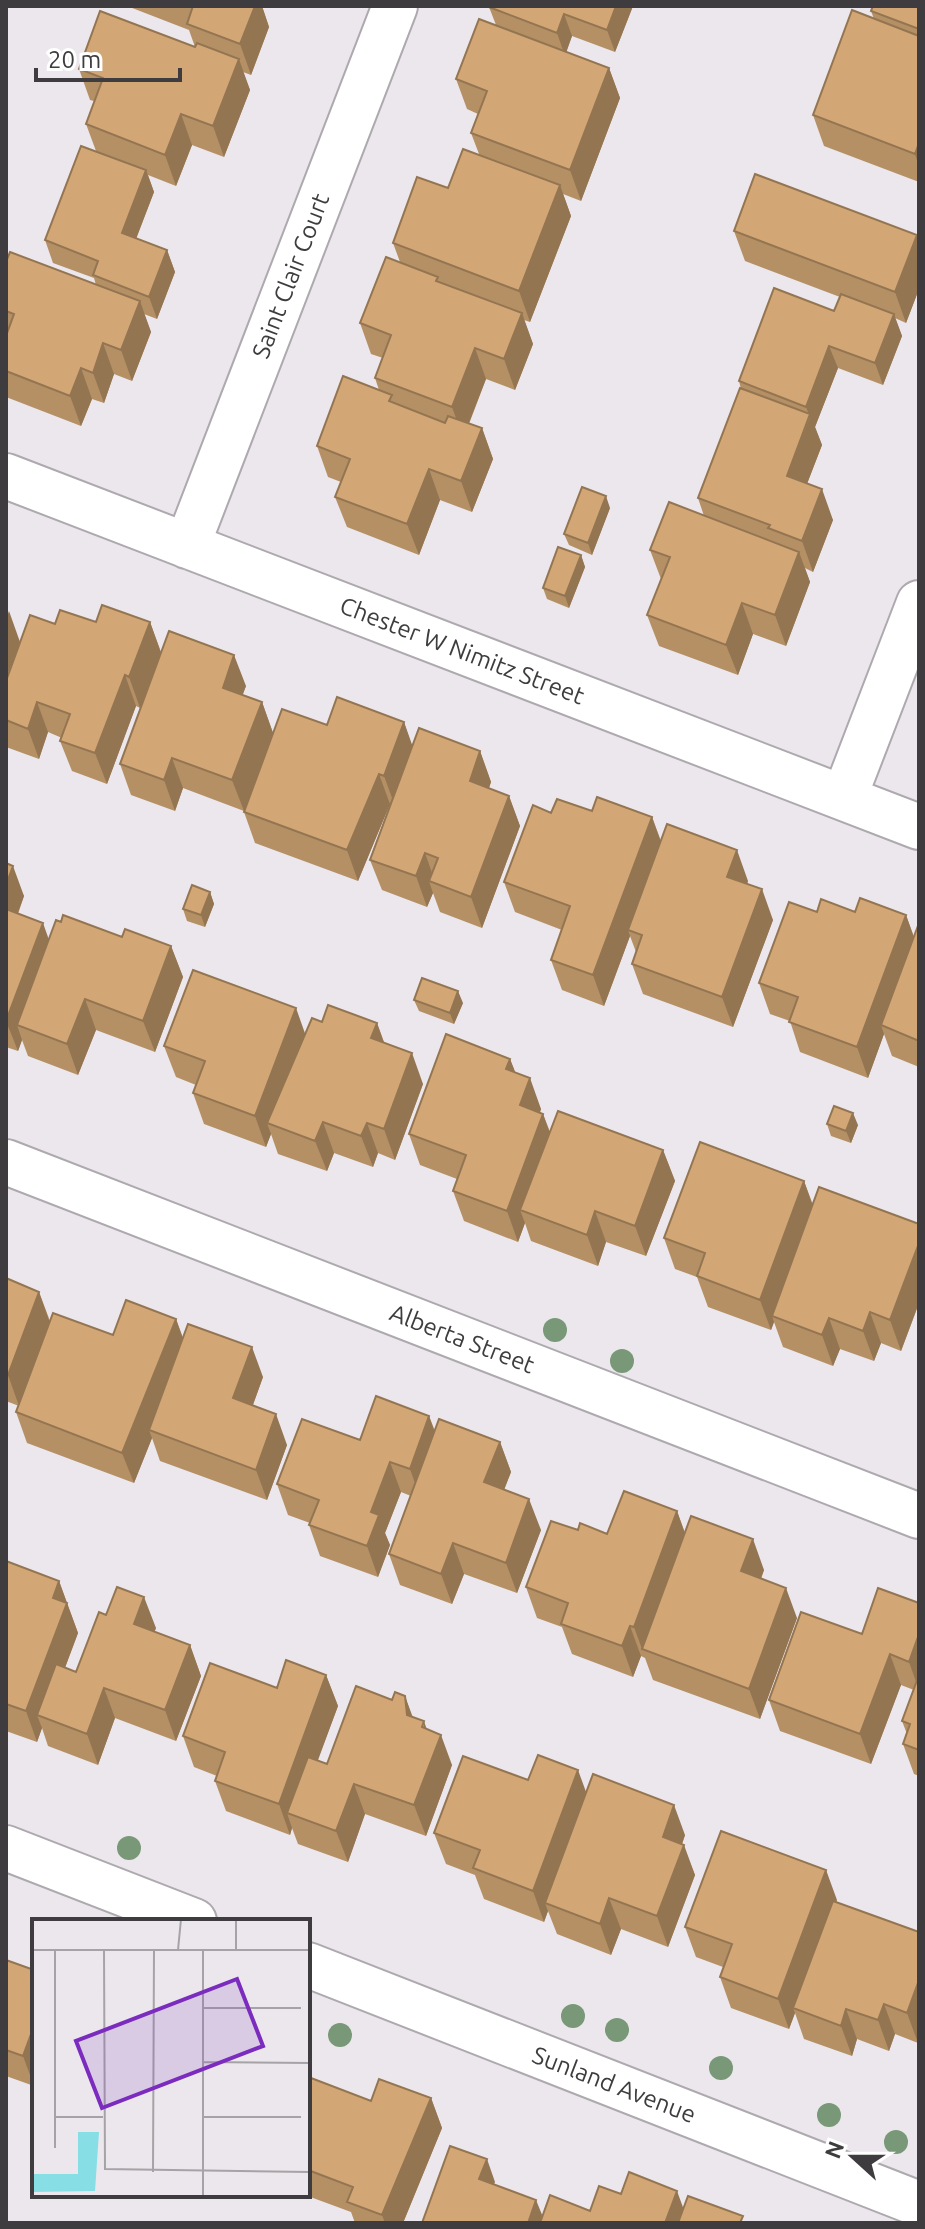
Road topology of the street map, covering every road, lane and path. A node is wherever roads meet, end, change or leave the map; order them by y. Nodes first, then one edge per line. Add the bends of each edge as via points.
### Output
1 (395, 6) edge
2 (6, 476) edge
3 (187, 546) junction
4 (919, 603) edge
5 (844, 798) junction
6 (919, 827) edge
7 (6, 1162) edge
8 (919, 1516) edge
9 (6, 1848) edge
10 (189, 1919) edge
11 (310, 1966) edge
12 (919, 2204) edge

1 - 3 street, Saint Clair Court
2 - 3 street, Chester W Nimitz Street
3 - 5 street, Chester W Nimitz Street
4 - 5 street
5 - 6 street, Chester W Nimitz Street
7 - 8 street, Alberta Street
9 - 10 street
11 - 12 street, Sunland Avenue

